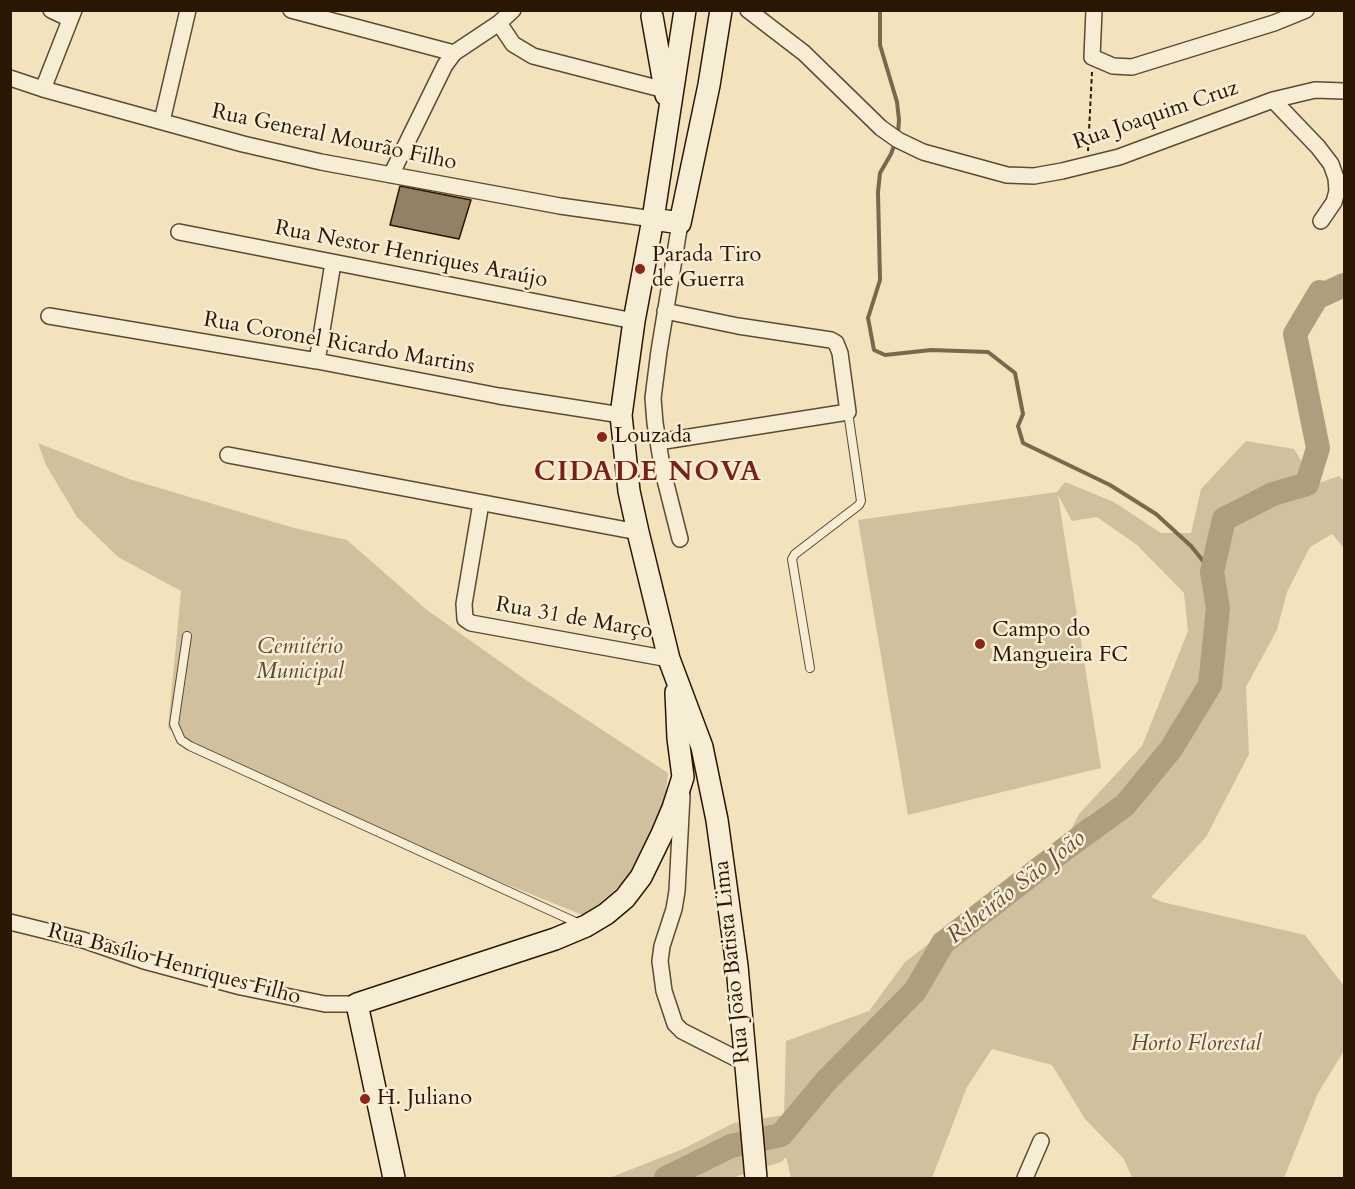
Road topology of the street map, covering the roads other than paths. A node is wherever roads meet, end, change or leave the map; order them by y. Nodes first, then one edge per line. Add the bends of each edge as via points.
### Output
1 (51, 10) edge
2 (188, 10) edge
3 (291, 10) edge
4 (513, 10) edge
5 (721, 10) edge
6 (748, 10) edge
7 (1094, 10) edge
8 (1306, 10) edge
9 (652, 13) edge
10 (72, 15) edge
11 (683, 21) edge
12 (500, 23) junction
13 (454, 53) junction
14 (10, 78) edge
15 (43, 88) junction
16 (665, 90) junction
17 (1344, 91) edge
18 (1273, 100) junction
19 (669, 111) junction
20 (162, 121) junction
21 (391, 175) junction
22 (653, 219) junction
23 (1321, 221) dead end
24 (680, 224) junction
25 (179, 232) dead end
26 (333, 263) junction
27 (665, 311) junction
28 (49, 315) dead end
29 (633, 321) junction
30 (317, 361) junction
31 (848, 412) junction
32 (621, 415) junction
33 (658, 442) junction
34 (228, 454) dead end
35 (482, 503) junction
36 (638, 532) junction
37 (680, 538) dead end
38 (187, 636) dead end
39 (669, 659) junction
40 (810, 668) dead end
41 (676, 682) junction
42 (684, 777) junction
43 (10, 922) edge
44 (586, 926) junction
45 (357, 1004) junction
46 (745, 1063) junction
47 (1041, 1141) dead end
48 (394, 1179) edge
49 (756, 1179) edge
50 (1025, 1179) edge

1 - 10 street
2 - 20 street
3 - 13 street
4 - 12 street
5 - 24 main road
6 - 18 street, Rua Joaquim Cruz via 804,53 881,128 939,157 1007,175 1034,176 1119,158
7 - 8 street via 1092,57 1113,66 1131,67
9 - 11 main road
9 - 16 main road
10 - 15 street
11 - 19 main road
12 - 13 street
12 - 16 street via 513,44 533,56
13 - 21 street
14 - 15 street, Rua General Mourão Filho
15 - 20 street, Rua General Mourão Filho
16 - 19 main road
17 - 18 street, Rua Joaquim Cruz via 1315,90
18 - 23 street via 1331,164 1337,191
19 - 22 main road
20 - 21 street, Rua General Mourão Filho via 280,153
21 - 22 street, Rua General Mourão Filho
22 - 24 main road
22 - 29 main road
24 - 27 street
25 - 26 street, Rua Nestor Henriques Araújo
26 - 29 street, Rua Nestor Henriques Araújo
26 - 30 street
27 - 31 street via 831,340 839,346
27 - 33 street via 653,398
28 - 30 street, Rua Coronel Ricardo Martins
29 - 32 main road
30 - 32 street, Rua Coronel Ricardo Martins
31 - 33 street
31 - 40 lane via 861,494 859,505 792,559
32 - 36 main road via 629,491
33 - 37 street
34 - 35 street
35 - 36 street
35 - 39 street, Rua 31 de Março via 464,604 465,620
36 - 39 main road
38 - 44 lane via 174,724 181,740
39 - 41 main road
41 - 42 main road, Rua Basílio Henriques Filho via 676,718
41 - 46 main road, Rua João Batista Lima via 702,747 717,820 737,966
42 - 44 main road, Rua Basílio Henriques Filho via 674,808 641,877 625,898
42 - 46 street via 677,891 660,961 664,991 675,1024 682,1031
43 - 45 street, Rua Basílio Henriques Filho via 240,987 325,1004
44 - 45 main road, Rua Basílio Henriques Filho via 499,959
45 - 48 main road
46 - 49 main road, Rua João Batista Lima
47 - 50 street

